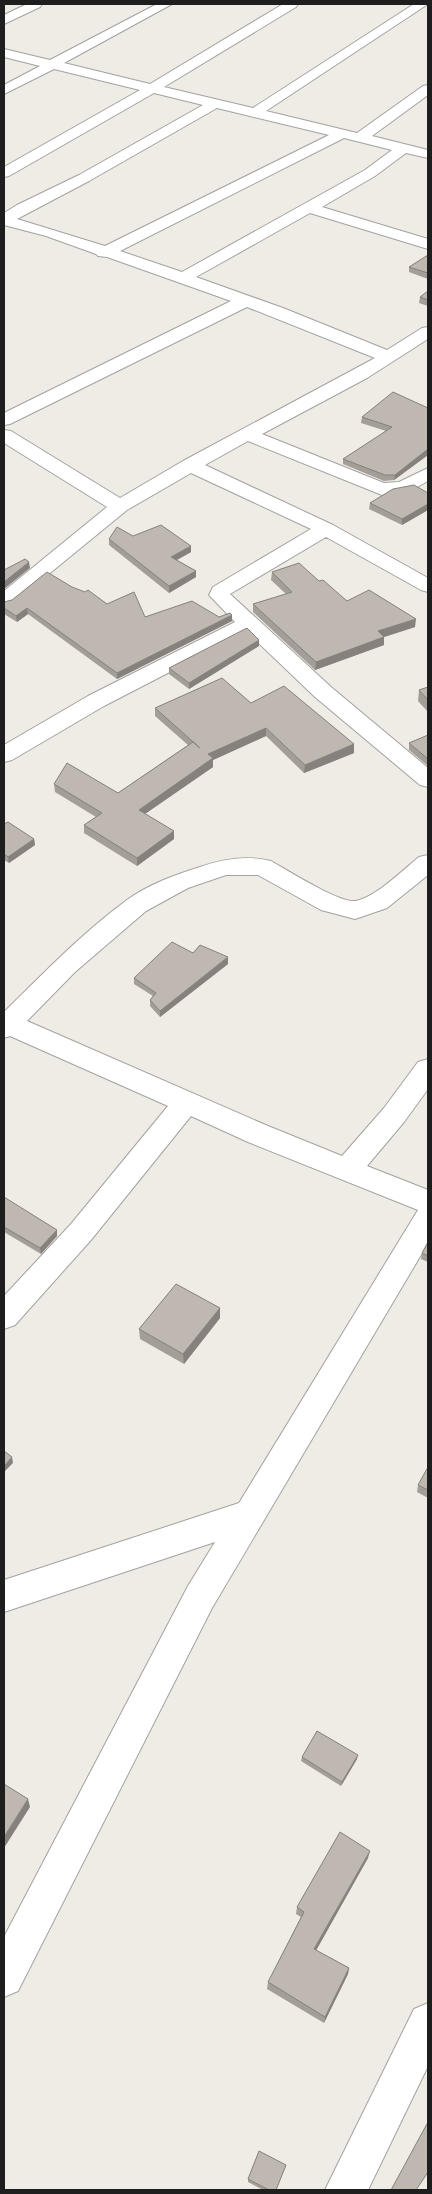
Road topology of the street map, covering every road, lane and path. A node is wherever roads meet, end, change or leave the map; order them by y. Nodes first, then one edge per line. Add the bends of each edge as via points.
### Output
1 (36, 4) edge
2 (166, 4) edge
3 (292, 4) edge
4 (422, 4) edge
5 (4, 20) edge
6 (4, 53) edge
7 (54, 65) junction
8 (153, 88) junction
9 (428, 89) edge
10 (4, 90) edge
11 (216, 103) junction
12 (256, 112) junction
13 (343, 133) junction
14 (361, 137) junction
15 (405, 148) junction
16 (428, 154) edge
17 (4, 173) edge
18 (310, 208) junction
19 (4, 220) edge
20 (428, 244) edge
21 (104, 253) junction
22 (183, 278) junction
23 (246, 301) junction
24 (428, 332) edge
25 (389, 356) junction
26 (4, 420) edge
27 (4, 435) edge
28 (249, 435) junction
29 (190, 465) junction
30 (428, 474) edge
31 (120, 506) junction
32 (326, 530) junction
33 (428, 586) edge
34 (4, 601) edge
35 (249, 623) junction
36 (4, 755) edge
37 (428, 780) edge
38 (428, 863) edge
39 (5, 1025) edge
40 (428, 1069) edge
41 (187, 1102) junction
42 (347, 1169) junction
43 (428, 1202) edge
44 (428, 1218) edge
45 (4, 1316) edge
46 (251, 1513) junction
47 (4, 1596) edge
48 (7, 1961) edge
49 (428, 2023) edge
50 (346, 2190) edge

1 - 5 street
2 - 7 street
3 - 8 street
4 - 12 street
6 - 7 street
7 - 8 street
7 - 10 street
8 - 11 street
8 - 17 street
9 - 14 street
11 - 12 street
11 - 19 street
12 - 13 street
13 - 14 street
13 - 21 street
14 - 15 street
15 - 16 street
15 - 18 street
18 - 20 street
18 - 22 street
19 - 21 street
21 - 22 street
22 - 23 street
23 - 25 street
23 - 26 street
24 - 25 street
25 - 28 street
27 - 31 street
28 - 29 street
28 - 30 street via 382,489 403,487
29 - 31 street
29 - 32 street
31 - 34 street
32 - 33 street
32 - 35 street via 220,590 219,595
35 - 36 street via 96,701
35 - 37 street via 323,692
38 - 39 street via 378,902 355,910 330,904 262,867 225,867 179,882 137,905 66,966
39 - 41 street
40 - 42 street via 394,1115
41 - 42 street
41 - 45 street via 81,1232
42 - 43 street
44 - 46 street
46 - 47 street
46 - 48 street via 200,1597
49 - 50 street

